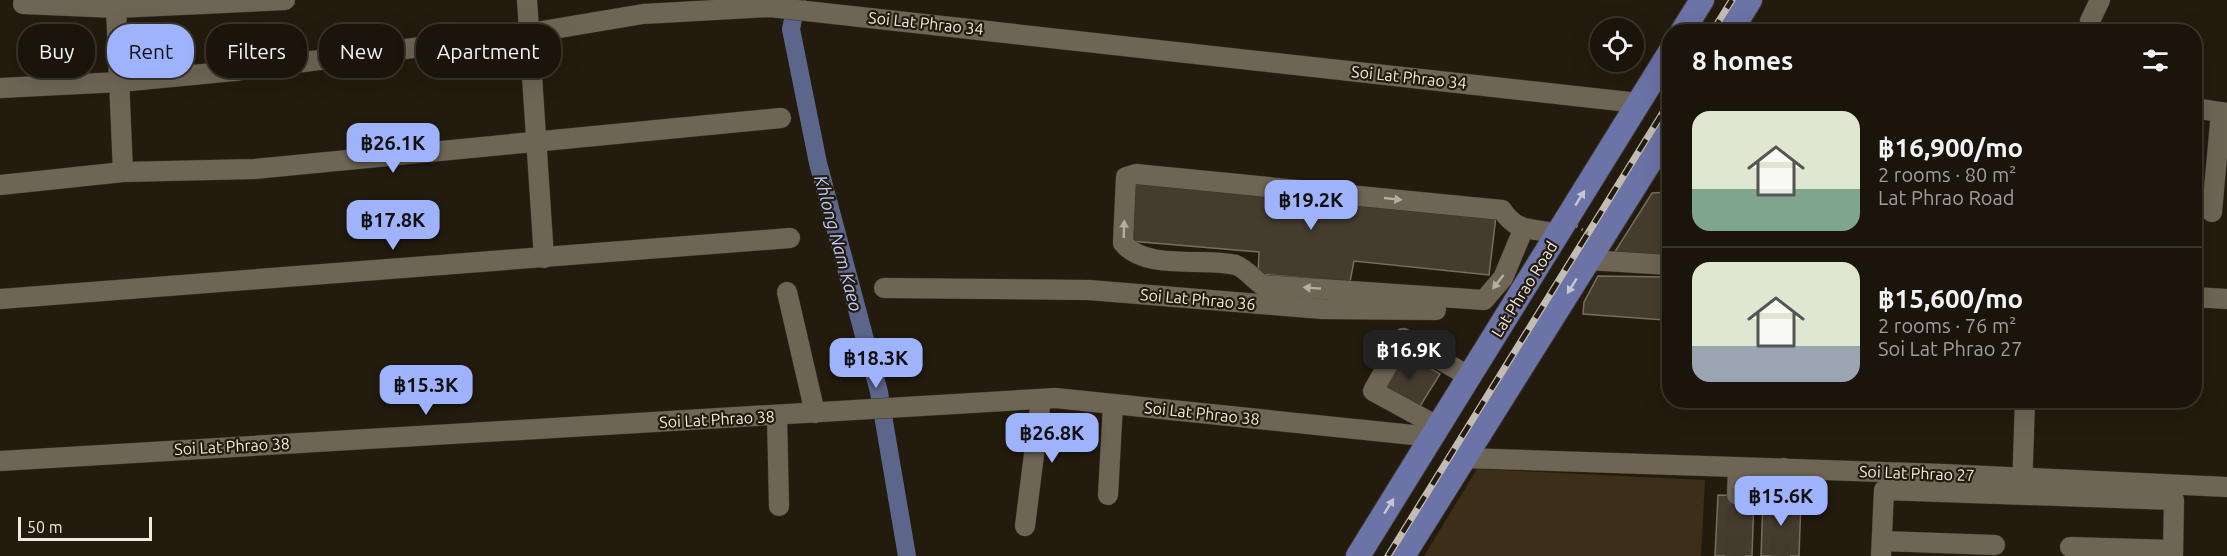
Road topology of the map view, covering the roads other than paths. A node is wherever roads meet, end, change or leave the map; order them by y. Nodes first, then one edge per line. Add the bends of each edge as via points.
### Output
1 (285, 0) edge
2 (527, 0) edge
3 (1702, 0) edge
4 (1750, 0) edge
5 (2100, 0) edge
6 (22, 4) dead end
7 (116, 8) junction
8 (2090, 21) dead end
9 (529, 24) edge
10 (1687, 24) edge
11 (1735, 24) edge
12 (561, 28) edge
13 (416, 48) edge
14 (1662, 65) edge
15 (533, 78) edge
16 (120, 82) junction
17 (0, 88) edge
18 (1638, 103) junction
19 (2202, 109) edge
20 (2224, 112) edge
21 (781, 118) dead end
22 (537, 142) junction
23 (1662, 142) edge
24 (123, 172) junction
25 (0, 185) edge
26 (2212, 212) dead end
27 (1562, 227) junction
28 (1523, 230) junction
29 (790, 238) dead end
30 (543, 258) junction
31 (1588, 260) junction
32 (1662, 265) edge
33 (885, 288) dead end
34 (787, 292) dead end
35 (2202, 297) edge
36 (0, 299) edge
37 (2227, 299) edge
38 (1511, 310) junction
39 (1470, 377) junction
40 (1041, 399) junction
41 (1113, 404) junction
42 (2025, 408) edge
43 (815, 413) junction
44 (777, 416) junction
45 (1436, 432) junction
46 (1463, 458) junction
47 (0, 461) edge
48 (1738, 467) junction
49 (1784, 468) junction
50 (2022, 486) junction
51 (2227, 487) edge
52 (1108, 495) dead end
53 (1737, 495) tunnel mouth
54 (1783, 498) tunnel mouth
55 (778, 506) dead end
56 (1025, 526) dead end
57 (1995, 545) dead end
58 (2070, 547) dead end
59 (1882, 549) edge
60 (2173, 553) edge
61 (1358, 556) edge
62 (1403, 556) edge

1 - 7 street
2 - 9 street
3 - 10 main road
4 - 11 main road
5 - 8 street
6 - 7 street
7 - 16 street
12 - 18 street, Soi Lat Phrao 34 via 643,14 770,7
13 - 16 street, Soi Lat Phrao 34
14 - 18 main road, Lat Phrao Road
15 - 22 street
16 - 17 street, Soi Lat Phrao 34
16 - 24 street
27 -> 18 main road, Lat Phrao Road
19 - 20 street
20 - 26 street
21 - 22 street
22 - 24 street via 254,169
22 - 30 street
23 - 31 main road
24 - 25 street
27 - 28 street
27 - 38 main road, Lat Phrao Road
28 -> 28 street via 1503,278 1484,300 1262,285 1239,265 1148,258 1131,253 1123,243 1126,177 1136,174 1502,210 1510,222
29 - 30 street
30 - 36 street
31 - 32 street
31 -> 46 main road
33 - 38 street, Soi Lat Phrao 36 via 1089,290 1322,309
34 - 43 street
35 - 37 street
38 - 39 main road, Lat Phrao Road
39 - 45 main road, Lat Phrao Road
39 - 45 street via 1403,338 1373,391
40 - 41 street, Soi Lat Phrao 38
40 - 43 street, Soi Lat Phrao 38
40 - 56 street
41 - 45 street, Soi Lat Phrao 38
41 - 52 street
42 - 50 street
43 - 44 street, Soi Lat Phrao 38
44 - 47 street, Soi Lat Phrao 38
44 - 55 street
61 -> 45 main road, Lat Phrao Road
46 - 48 street, Soi Lat Phrao 27
46 - 62 main road
48 - 49 street, Soi Lat Phrao 27
48 - 53 street
49 - 50 street, Soi Lat Phrao 27
49 - 54 street
50 - 51 street, Soi Lat Phrao 27
50 - 59 street via 1884,490
50 - 60 street via 2174,500
57 - 59 street
58 - 60 street

